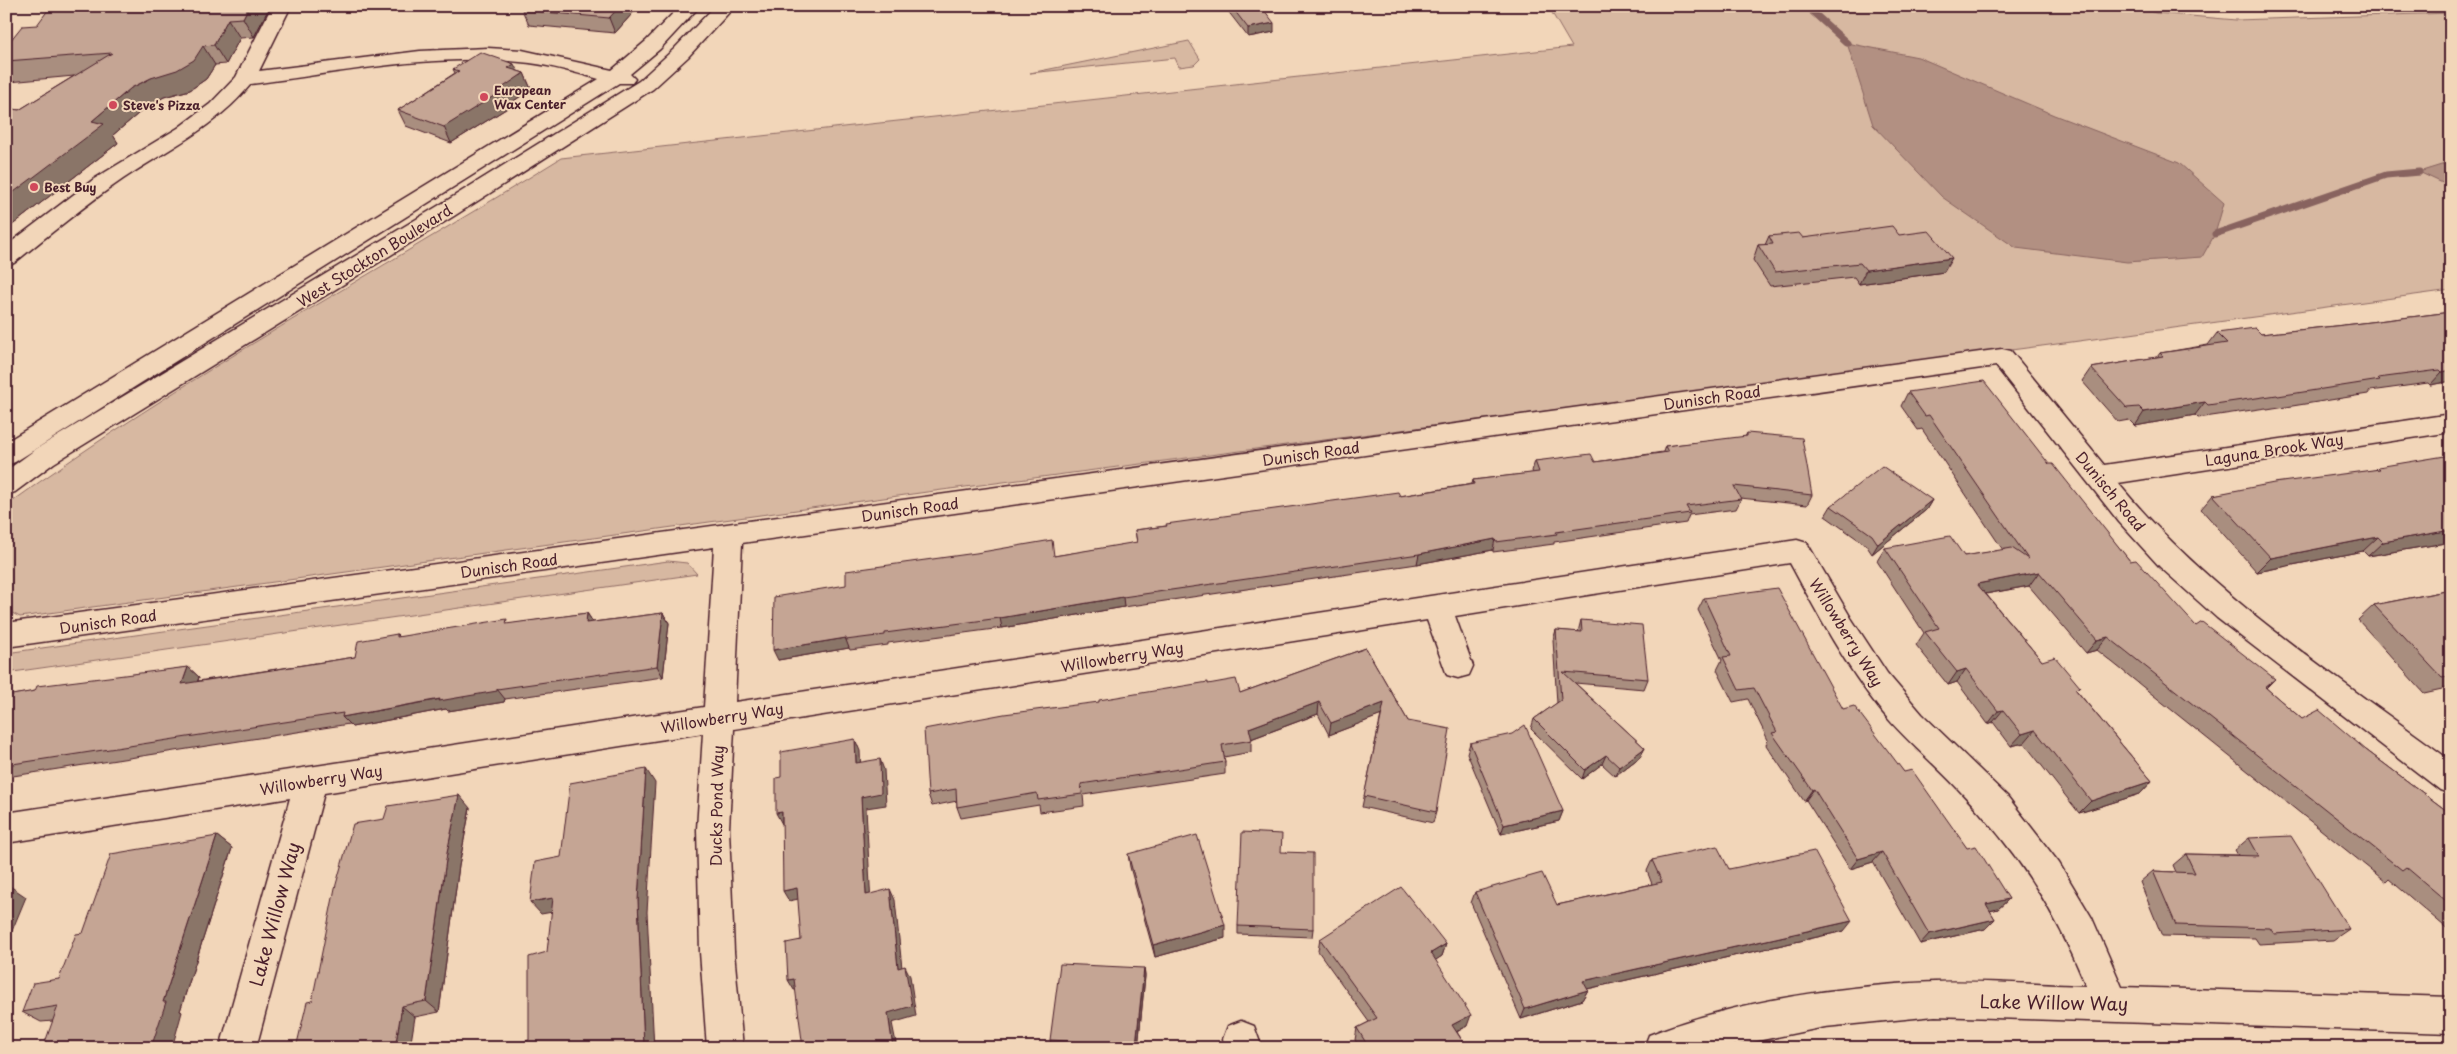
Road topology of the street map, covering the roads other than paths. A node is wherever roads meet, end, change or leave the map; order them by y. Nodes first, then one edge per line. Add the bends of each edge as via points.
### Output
1 (282, 6) edge
2 (691, 6) edge
3 (726, 6) edge
4 (615, 77) junction
5 (245, 79) junction
6 (646, 85) junction
7 (6, 258) edge
8 (2451, 423) edge
9 (12, 444) edge
10 (2098, 476) junction
11 (6, 485) edge
12 (729, 534) junction
13 (1437, 607) junction
14 (6, 635) edge
15 (1458, 666) dead end
16 (719, 718) junction
17 (2450, 777) edge
18 (311, 781) junction
19 (6, 828) edge
20 (2111, 1003) junction
21 (2451, 1015) edge
22 (238, 1048) edge
23 (725, 1048) edge
24 (1662, 1048) edge

1 - 5 street
2 - 4 street, West Stockton Boulevard via 653,45
3 - 6 street, West Stockton Boulevard
4 - 5 street via 522,56 461,54
4 - 6 street
4 - 9 street, West Stockton Boulevard via 422,199
5 - 7 street via 236,92 199,123 97,186
6 - 11 street, West Stockton Boulevard via 45,456
8 - 10 street, Laguna Brook Way
10 - 12 street, Dunisch Road via 2002,357
10 - 17 street, Dunisch Road via 2170,559 2227,610
12 - 14 street, Dunisch Road
12 - 16 street, Ducks Pond Way
13 - 15 street
13 - 16 street, Willowberry Way
13 - 20 street, Willowberry Way via 1797,551 1863,663 1890,700 1980,789 2047,874 2080,929
16 - 18 street, Willowberry Way
16 - 23 street, Ducks Pond Way via 713,830 717,952
18 - 19 street, Willowberry Way
18 - 22 street, Lake Willow Way
20 - 21 street, Lake Willow Way
20 - 24 street, Lake Willow Way via 1935,999 1825,1009 1736,1026

